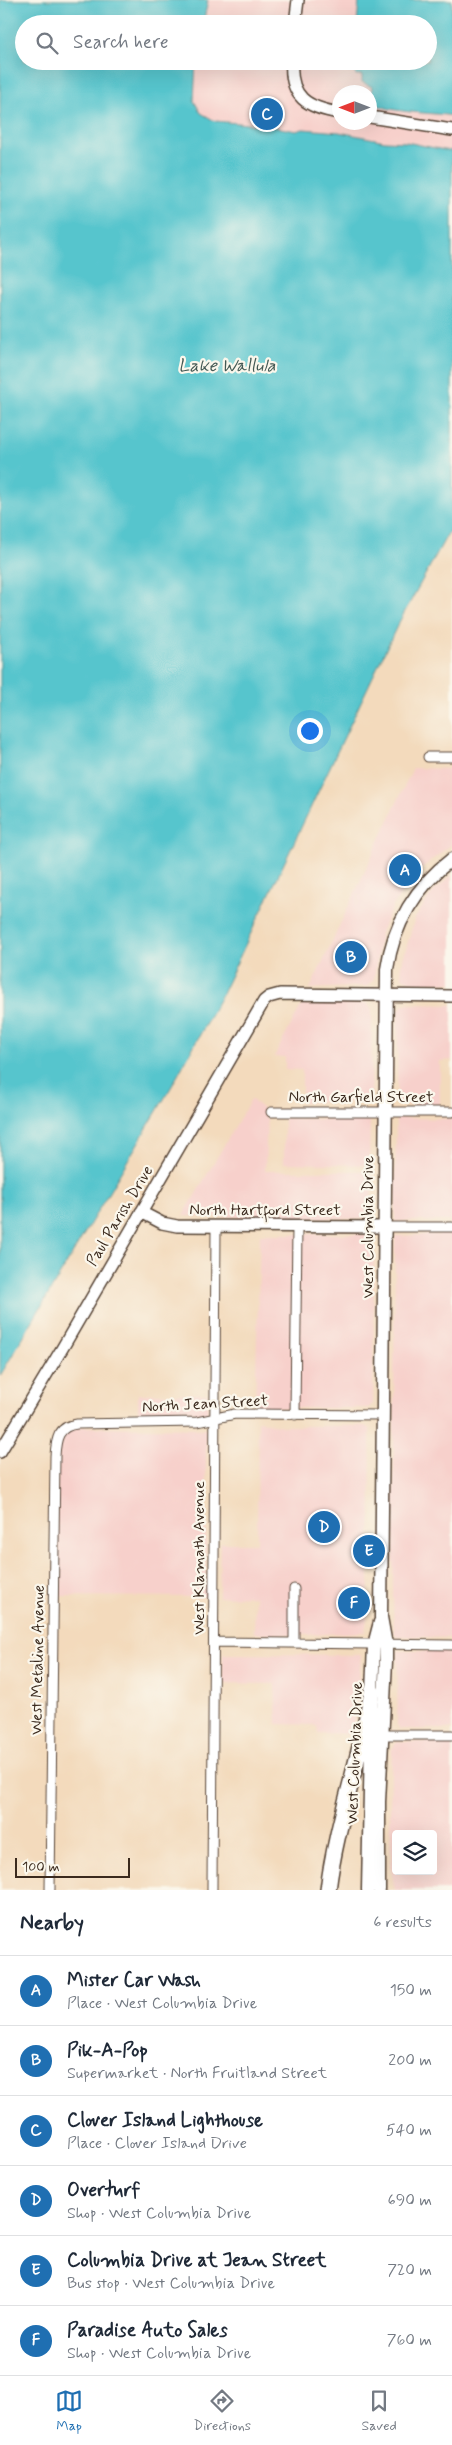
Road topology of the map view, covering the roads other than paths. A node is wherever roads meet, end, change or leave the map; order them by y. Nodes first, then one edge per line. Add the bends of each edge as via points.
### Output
1 (298, 0) edge
2 (296, 15) edge
3 (292, 70) edge
4 (332, 112) edge
5 (377, 118) edge
6 (452, 130) edge
7 (428, 756) dead end
8 (452, 757) edge
9 (452, 859) edge
10 (386, 996) junction
11 (452, 996) edge
12 (271, 1112) dead end
13 (385, 1112) junction
14 (452, 1112) edge
15 (142, 1212) junction
16 (216, 1226) junction
17 (297, 1227) junction
18 (384, 1227) junction
19 (452, 1228) edge
20 (296, 1415) junction
21 (383, 1415) junction
22 (215, 1419) junction
23 (60, 1432) joint
24 (0, 1452) edge
25 (294, 1589) dead end
26 (214, 1642) junction
27 (294, 1643) junction
28 (380, 1645) junction
29 (452, 1645) edge
30 (372, 1691) junction
31 (376, 1735) junction
32 (452, 1735) edge
33 (50, 1890) edge
34 (212, 1890) edge
35 (328, 1890) edge
36 (368, 1890) edge
37 (379, 1890) edge

1 - 2 street
3 - 4 street via 293,83 304,101 320,110
5 - 6 street
7 - 8 street
9 - 10 main road, West Columbia Drive via 417,895 397,927 389,958
10 - 11 street
10 - 13 main road, West Columbia Drive
10 - 15 street, Paul Parish Drive via 280,994 268,997
12 - 13 street, North Garfield Street
13 - 14 street, North Garfield Street
13 - 18 main road, West Columbia Drive
15 - 16 street, North Hartford Street via 172,1226
15 - 24 street, Paul Parish Drive
16 - 17 street, North Hartford Street
16 - 22 street, West Klamath Avenue
17 - 18 street, North Hartford Street
17 - 20 street
18 - 19 street, North Hartford Street
18 - 21 main road, West Columbia Drive
20 - 21 street, North Jean Street
20 - 22 street, North Jean Street via 235,1414
21 - 28 main road, West Columbia Drive
22 - 23 street, North Jean Street via 77,1424
22 - 26 street, West Klamath Avenue
23 - 33 street, West Metaline Avenue via 55,1456
25 - 27 street
26 - 27 street
26 - 34 street, West Klamath Avenue
27 - 28 street
28 - 29 street
28 - 30 main road, West Columbia Drive
28 - 31 main road, West Columbia Drive
30 - 31 main road, West Columbia Drive
30 - 35 highway via 364,1738 332,1860
31 - 32 street
31 - 36 main road, West Columbia Drive
31 - 37 main road, West Columbia Drive

